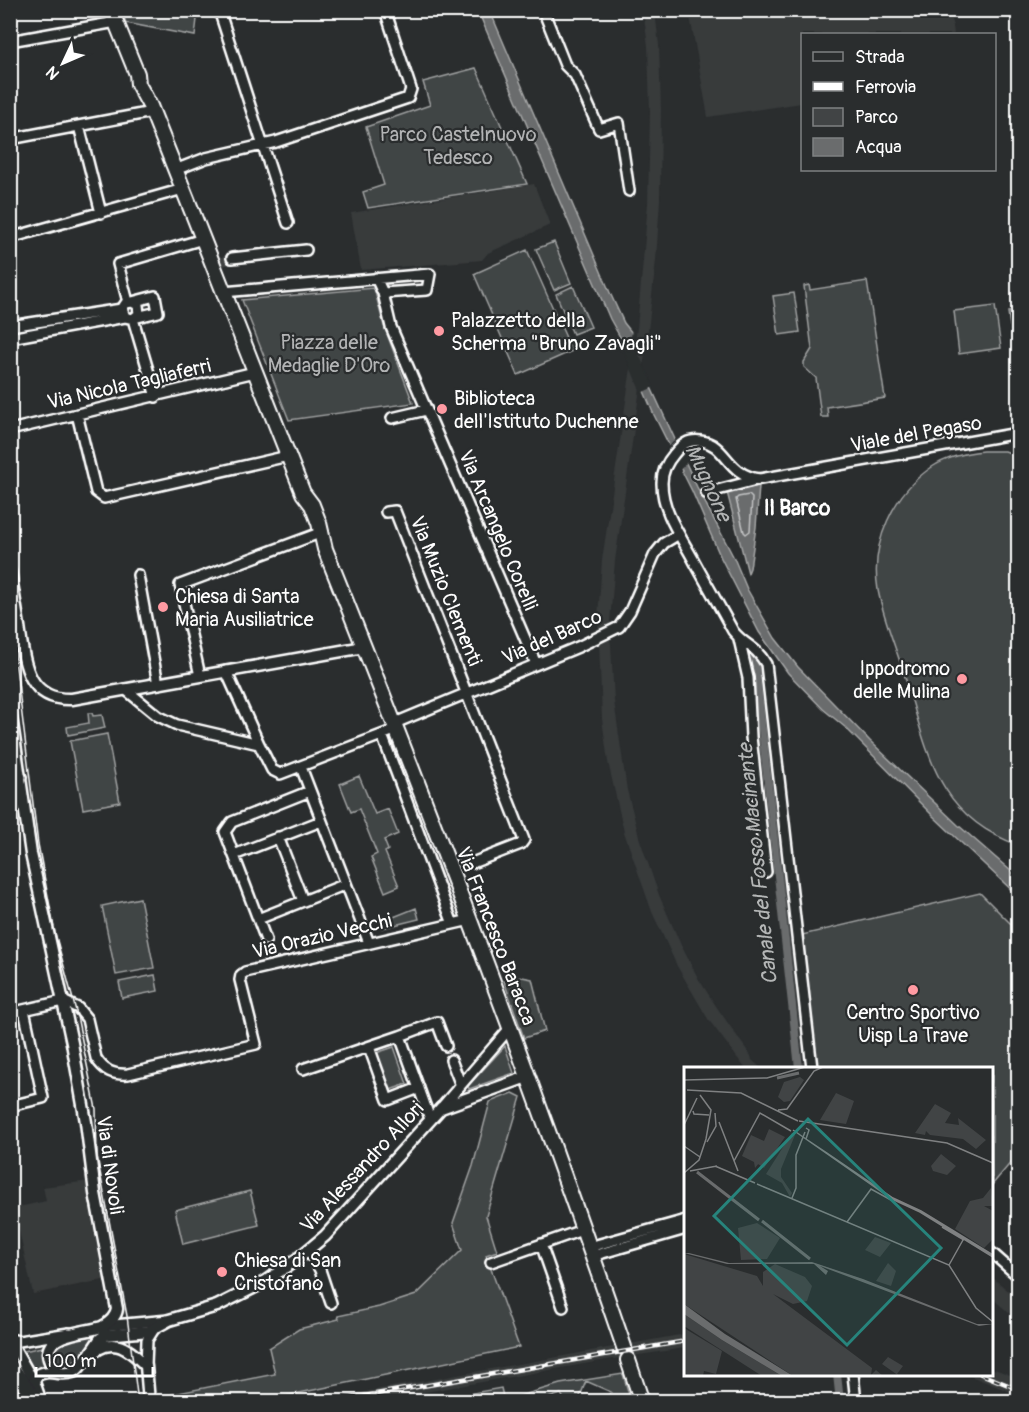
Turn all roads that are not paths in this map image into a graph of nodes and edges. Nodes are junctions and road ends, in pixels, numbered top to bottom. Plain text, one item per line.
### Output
1 (219, 10) edge
2 (385, 10) edge
3 (543, 10) edge
4 (114, 16) edge
5 (10, 41) edge
6 (151, 109) junction
7 (79, 126) junction
8 (10, 139) edge
9 (262, 146) junction
10 (176, 170) junction
11 (183, 189) junction
12 (629, 191) dead end
13 (101, 213) junction
14 (288, 223) dead end
15 (10, 238) edge
16 (203, 239) junction
17 (306, 250) dead end
18 (232, 258) tunnel mouth
19 (376, 278) junction
20 (223, 292) junction
21 (383, 293) junction
22 (130, 311) junction
23 (10, 326) edge
24 (10, 338) edge
25 (255, 372) junction
26 (156, 397) junction
27 (426, 410) junction
28 (77, 414) junction
29 (392, 418) dead end
30 (10, 430) edge
31 (1018, 433) edge
32 (288, 456) junction
33 (759, 480) junction
34 (706, 493) dead end
35 (386, 512) dead end
36 (679, 534) junction
37 (320, 538) junction
38 (10, 571) edge
39 (138, 575) dead end
40 (748, 644) junction
41 (364, 647) junction
42 (536, 664) junction
43 (226, 671) junction
44 (200, 676) junction
45 (158, 684) junction
46 (126, 689) junction
47 (467, 692) junction
48 (10, 709) edge
49 (396, 726) junction
50 (382, 735) junction
51 (259, 744) junction
52 (301, 767) junction
53 (16, 778) edge
54 (310, 791) junction
55 (321, 820) junction
56 (278, 837) junction
57 (234, 855) junction
58 (464, 855) dead end
59 (766, 873) dead end
60 (346, 884) junction
61 (303, 901) junction
62 (258, 919) junction
63 (470, 920) junction
64 (453, 924) junction
65 (266, 940) dead end
66 (369, 944) junction
67 (63, 1001) junction
68 (24, 1010) junction
69 (10, 1013) edge
70 (510, 1028) junction
71 (400, 1036) junction
72 (446, 1046) dead end
73 (369, 1047) junction
74 (451, 1060) dead end
75 (812, 1067) edge
76 (303, 1069) dead end
77 (528, 1077) junction
78 (460, 1083) junction
79 (419, 1088) junction
80 (10, 1107) edge
81 (441, 1108) junction
82 (430, 1119) junction
83 (684, 1225) edge
84 (582, 1230) junction
85 (541, 1244) junction
86 (309, 1250) junction
87 (590, 1252) junction
88 (993, 1254) edge
89 (491, 1262) dead end
90 (1018, 1276) edge
91 (331, 1303) dead end
92 (564, 1307) dead end
93 (169, 1320) junction
94 (102, 1327) junction
95 (154, 1329) junction
96 (75, 1332) junction
97 (10, 1340) edge
98 (88, 1357) junction
99 (10, 1366) edge
100 (146, 1366) junction
101 (60, 1372) junction
102 (853, 1376) edge
103 (10, 1379) edge
104 (35, 1384) junction
105 (27, 1401) edge
106 (39, 1401) edge
107 (149, 1401) edge
108 (642, 1401) edge
109 (856, 1401) edge

1 - 9 street
2 - 9 street
3 - 12 street
4 - 5 street
4 - 6 main road, Via Francesco Baracca
6 - 7 street
6 - 10 main road, Via Francesco Baracca
7 - 8 street
7 - 13 street
9 - 10 street
9 - 14 street
10 - 11 main road, Via Francesco Baracca
11 - 13 street
11 - 16 main road, Via Francesco Baracca
13 - 15 street
16 - 20 main road, Via Francesco Baracca
16 - 22 street
17 - 18 street
19 - 20 street
19 - 21 street, Via Arcangelo Corelli
19 - 21 street
20 - 25 main road, Via Francesco Baracca
21 - 27 street, Via Arcangelo Corelli
22 - 23 street
22 - 24 street
22 - 26 street
25 - 26 street, Via Nicola Tagliaferri
25 - 32 main road, Via Francesco Baracca
26 - 28 street, Via Nicola Tagliaferri
27 - 29 street
27 - 42 street, Via Arcangelo Corelli
28 - 30 street, Via Nicola Tagliaferri
28 - 32 street
31 - 33 street, Viale del Pegaso
32 - 37 main road, Via Francesco Baracca
33 - 34 street
33 - 36 street
35 - 47 street, Via Muzio Clementi
36 - 40 street
36 - 42 street, Via del Barco
37 - 41 main road, Via Francesco Baracca
37 - 44 street
38 - 46 street
39 - 45 street
40 - 59 street
40 - 75 street
41 - 43 street
41 - 49 main road, Via Francesco Baracca
42 - 47 street, Via del Barco
43 - 44 street
43 - 51 street
44 - 45 street
45 - 46 street
46 - 51 street
47 - 49 street, Via del Barco
47 - 58 street
48 - 53 street, Via di Novoli
49 - 50 street, Via del Barco
49 - 63 main road, Via Francesco Baracca
50 - 52 street, Via del Barco
50 - 64 street, Via Francesco Baracca
51 - 52 street, Via del Barco
52 - 54 street
53 - 67 street, Via di Novoli
54 - 55 street
54 - 57 street
55 - 56 street
55 - 60 street
56 - 57 street
56 - 61 street
57 - 62 street
60 - 61 street
60 - 66 street
61 - 62 street
62 - 65 street
63 - 64 street, Via Orazio Vecchi
63 - 70 main road, Via Francesco Baracca
64 - 66 street, Via Orazio Vecchi
66 - 67 street, Via Orazio Vecchi
67 - 68 street
67 - 94 street, Via di Novoli
68 - 69 street
68 - 80 street
70 - 77 main road, Via Francesco Baracca
70 - 78 street, Via Alessandro Allori
71 - 72 street
71 - 73 street
71 - 79 street
73 - 76 street
73 - 79 street
74 - 78 street
77 - 81 street, Via Alessandro Allori
77 - 84 main road, Via Francesco Baracca
78 - 81 street, Via Alessandro Allori
79 - 82 street
81 - 82 street, Via Alessandro Allori
82 - 86 street, Via Alessandro Allori
83 - 87 street
84 - 85 street
84 - 87 main road, Via Francesco Baracca
85 - 89 street
85 - 92 street
86 - 91 street, Via Alessandro Allori
86 - 93 street, Via Alessandro Allori
87 - 108 main road, Via Francesco Baracca
88 - 90 street
93 - 94 street, Via Alessandro Allori
93 - 95 street, Via Alessandro Allori
94 - 96 street, Via Alessandro Allori
95 - 98 street, Via Alessandro Allori
95 - 100 street
96 - 97 street, Via Alessandro Allori
96 - 101 street, Via Alessandro Allori
97 - 104 street
98 - 100 street
98 - 101 street
99 - 106 main road
100 - 107 street
101 - 104 street
102 - 109 street
103 - 105 main road
104 - 106 street

